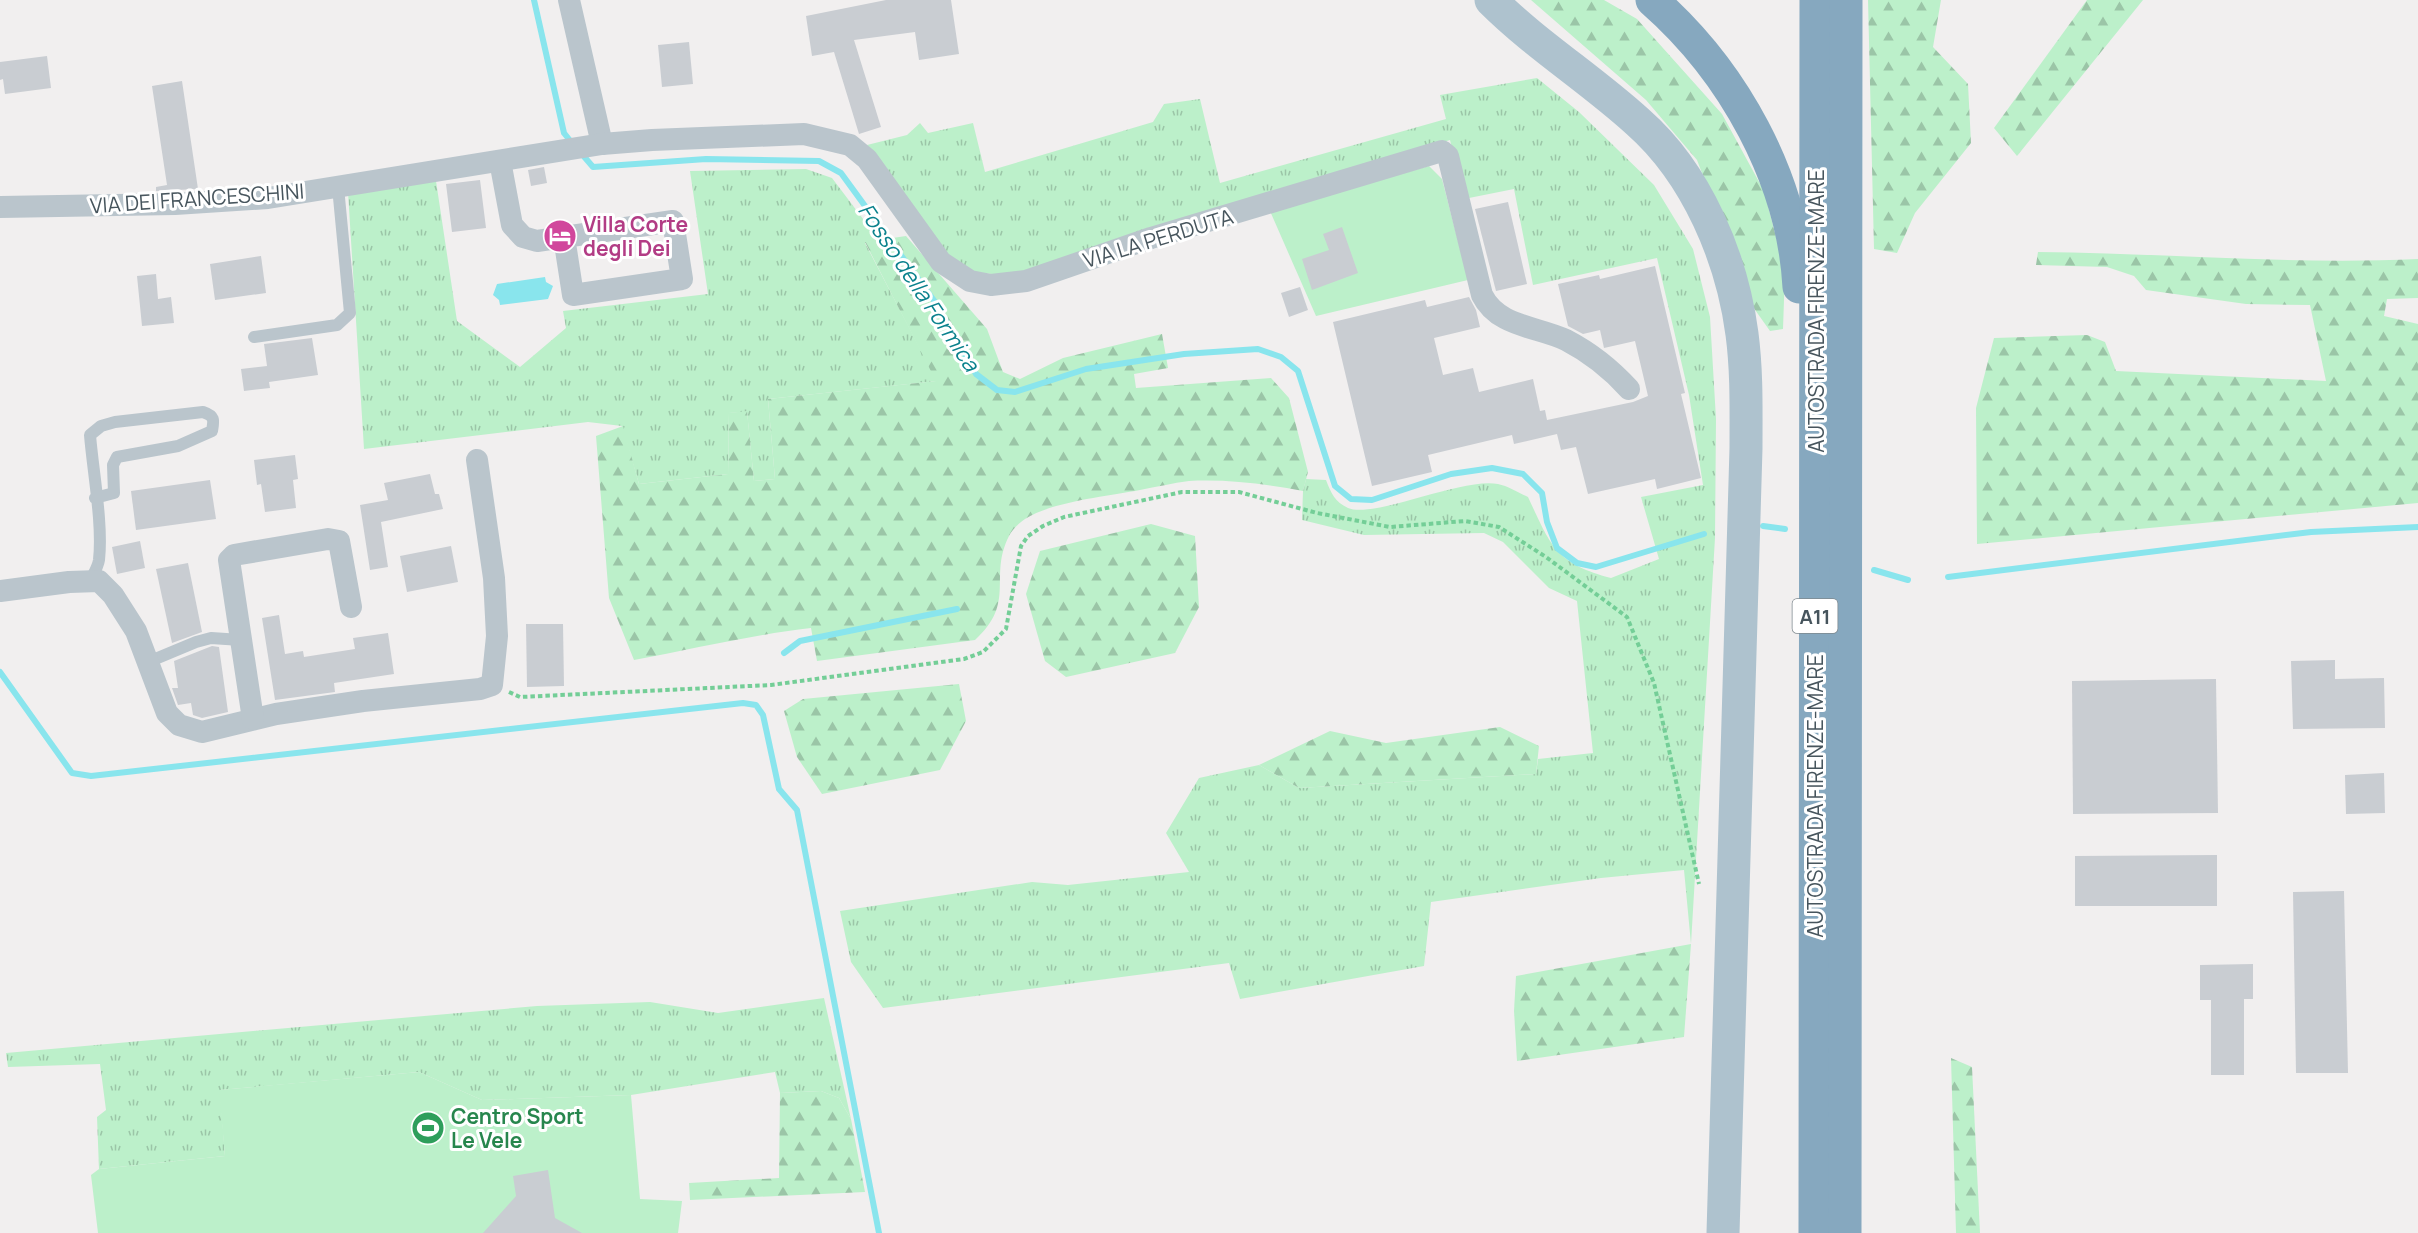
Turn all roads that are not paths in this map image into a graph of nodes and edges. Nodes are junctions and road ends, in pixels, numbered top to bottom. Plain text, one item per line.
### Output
1 (570, 0) edge
2 (1491, 0) edge
3 (1652, 0) edge
4 (1816, 0) edge
5 (1848, 0) edge
6 (602, 144) junction
7 (500, 161) junction
8 (338, 187) junction
9 (0, 207) edge
10 (564, 237) junction
11 (254, 337) dead end
12 (1629, 389) dead end
13 (477, 460) dead end
14 (95, 498) junction
15 (90, 581) junction
16 (1815, 581) junction
17 (0, 591) edge
18 (351, 607) dead end
19 (241, 640) junction
20 (148, 662) junction
21 (253, 719) junction
22 (1723, 1233) edge
23 (1815, 1233) edge
24 (1845, 1233) edge

1 - 6 street
2 - 22 main road
3 - 16 highway
4 - 16 highway, AUTOSTRADA FIRENZE-MARE / A11
5 - 24 highway, AUTOSTRADA FIRENZE-MARE / A11
6 - 7 street, VIA DEI FRANCESCHINI
6 - 12 street, VIA LA PERDUTA
7 - 8 street, VIA DEI FRANCESCHINI
7 - 10 street
8 - 9 street, VIA DEI FRANCESCHINI
8 - 11 lane
10 - 10 street
13 - 21 street
14 - 14 lane
14 - 15 lane
15 - 17 street
15 - 20 street
16 - 23 highway, AUTOSTRADA FIRENZE-MARE / A11
18 - 19 street
19 - 20 lane
19 - 21 street
20 - 21 street

